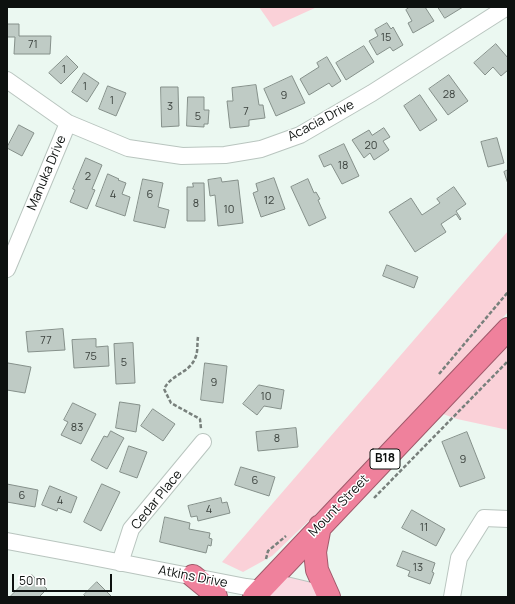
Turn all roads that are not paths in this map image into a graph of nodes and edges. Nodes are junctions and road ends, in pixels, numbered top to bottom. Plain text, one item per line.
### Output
1 (507, 7) edge
2 (7, 80) edge
3 (68, 124) junction
4 (7, 269) edge
5 (508, 329) edge
6 (203, 442) road end
7 (508, 519) edge
8 (320, 526) junction
9 (7, 541) edge
10 (120, 563) junction
11 (193, 576) junction
12 (258, 593) edge
13 (216, 597) edge
14 (323, 597) edge
15 (329, 597) edge
16 (452, 597) edge

1 - 3 street, Acacia Drive
2 - 3 street, Manuka Drive
3 - 4 street, Manuka Drive
5 - 8 highway, Mount Street / B18
6 - 10 street, Cedar Place
7 - 16 street
8 - 12 highway, Mount Street / B18
8 - 15 highway
9 - 10 street, Atkins Drive
10 - 11 street, Atkins Drive
11 - 12 street, Atkins Drive
11 - 13 highway
12 - 14 street

